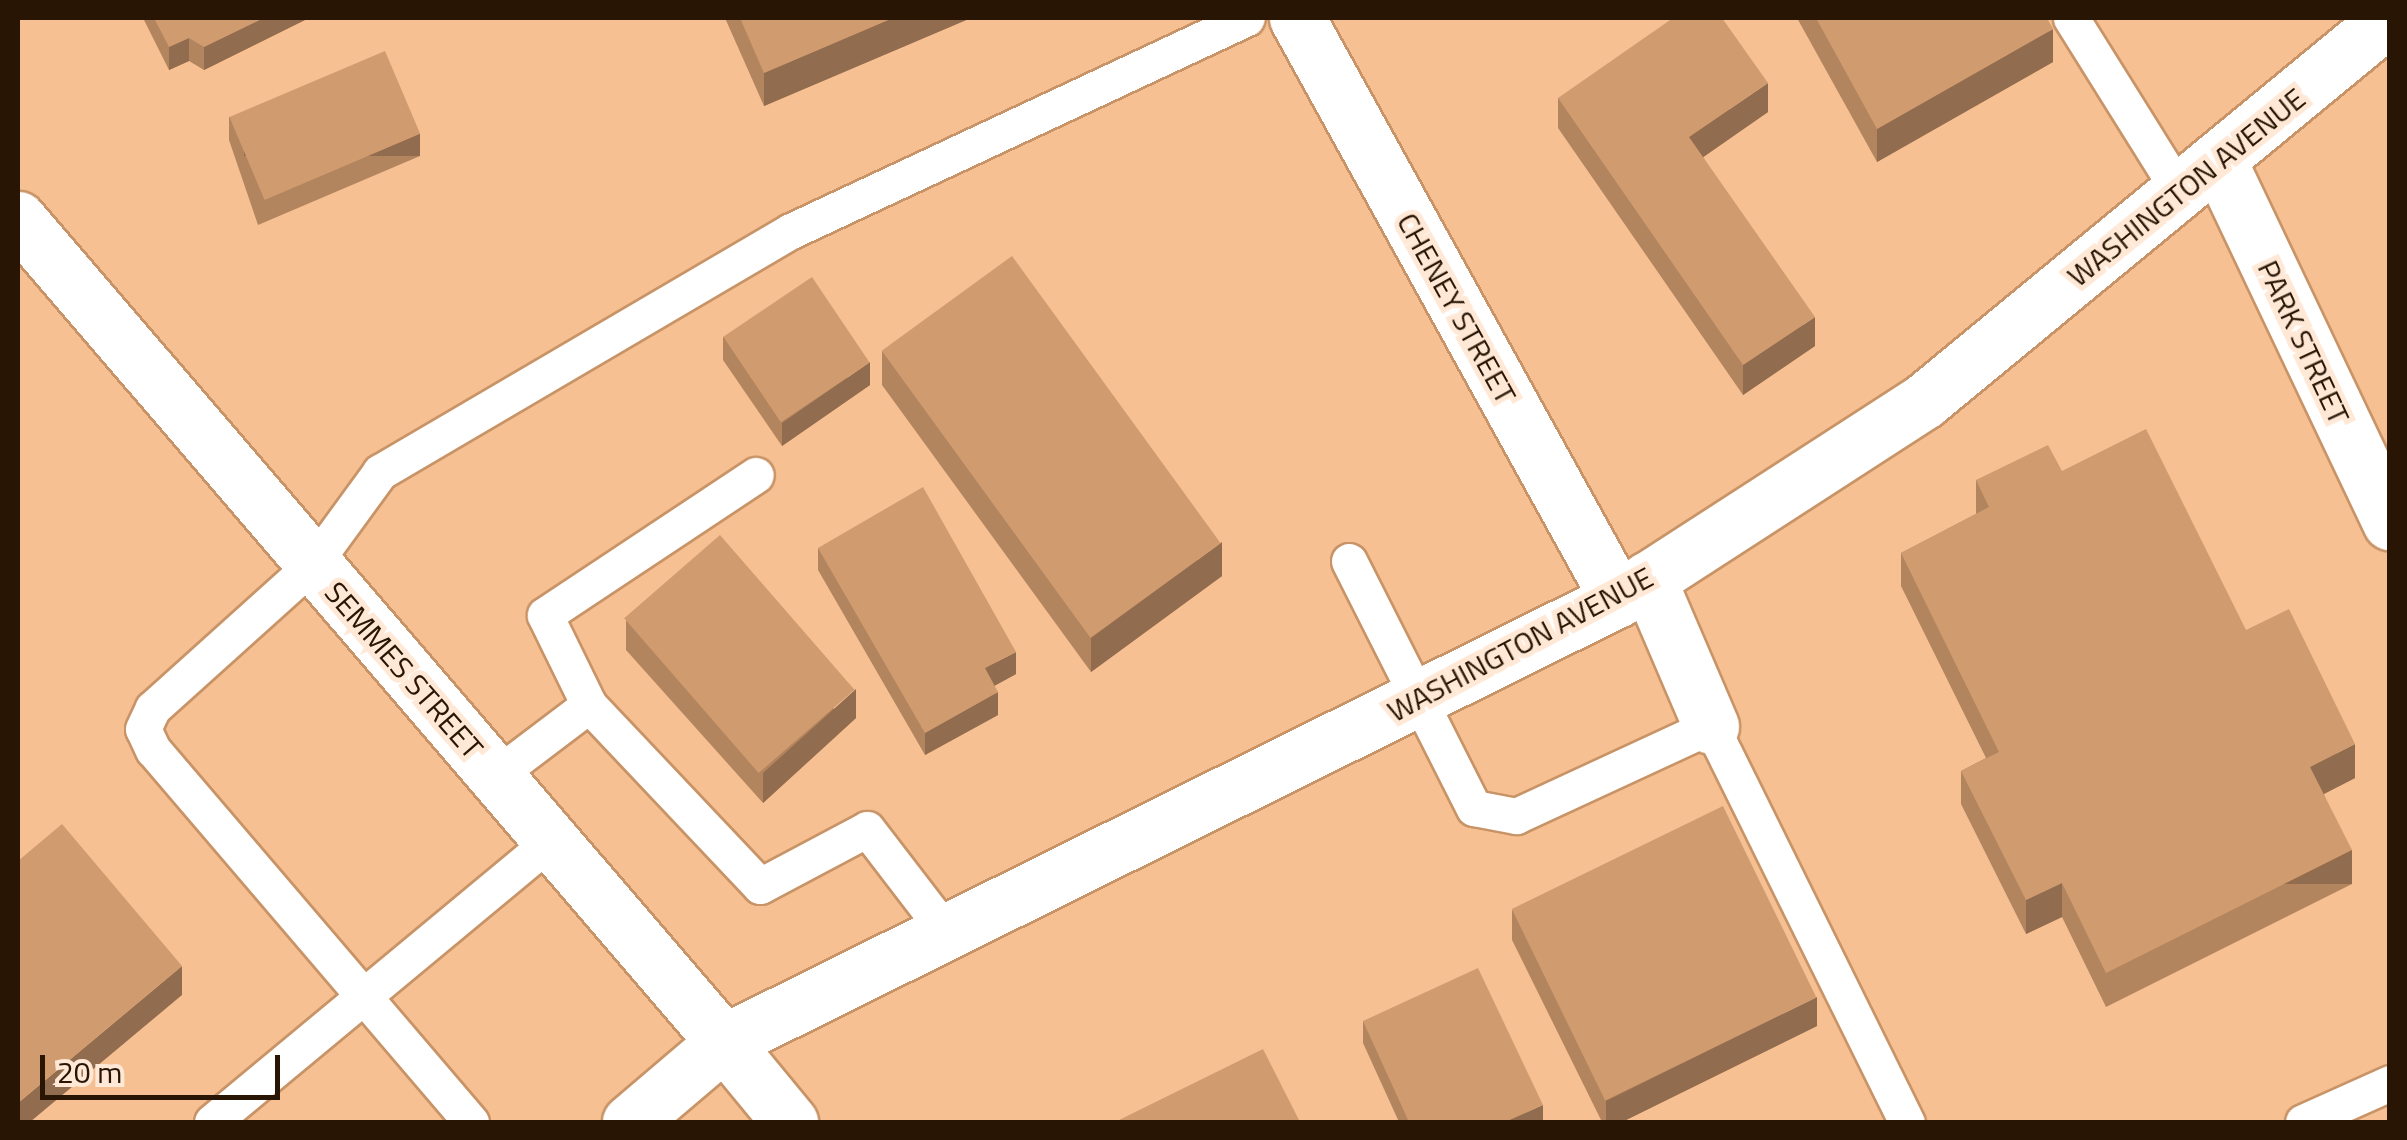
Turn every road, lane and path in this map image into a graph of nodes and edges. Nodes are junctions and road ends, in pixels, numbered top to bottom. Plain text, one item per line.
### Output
1 (1247, 18) edge
2 (1296, 18) edge
3 (2072, 18) edge
4 (2389, 18) edge
5 (2200, 178) junction
6 (18, 219) edge
7 (756, 475) dead end
8 (2390, 522) edge
9 (1348, 561) dead end
10 (313, 564) junction
11 (1633, 589) junction
12 (1414, 700) junction
13 (589, 705) junction
14 (1712, 726) junction
15 (495, 776) junction
16 (552, 841) junction
17 (946, 932) junction
18 (364, 997) junction
19 (724, 1042) junction
20 (2390, 1084) edge
21 (212, 1122) edge
22 (472, 1122) edge
23 (630, 1122) edge
24 (790, 1122) edge
25 (1907, 1122) edge
26 (2303, 1122) edge

1 - 10 lane
2 - 11 street, CHENEY STREET
3 - 5 lane
4 - 5 street, WASHINGTON AVENUE
5 - 8 street, PARK STREET
5 - 11 street, WASHINGTON AVENUE
6 - 10 street, SEMMES STREET
7 - 13 lane
9 - 12 lane
10 - 15 street, SEMMES STREET
10 - 18 lane
11 - 12 street, WASHINGTON AVENUE
11 - 14 street, CHENEY STREET
12 - 14 lane
12 - 17 street, WASHINGTON AVENUE
13 - 15 lane
13 - 17 lane
14 - 25 lane
15 - 16 street, SEMMES STREET
16 - 18 lane
16 - 19 street, SEMMES STREET
17 - 19 street, WASHINGTON AVENUE
18 - 21 lane
18 - 22 lane
19 - 23 street, WASHINGTON AVENUE
19 - 24 street, SEMMES STREET
20 - 26 lane

